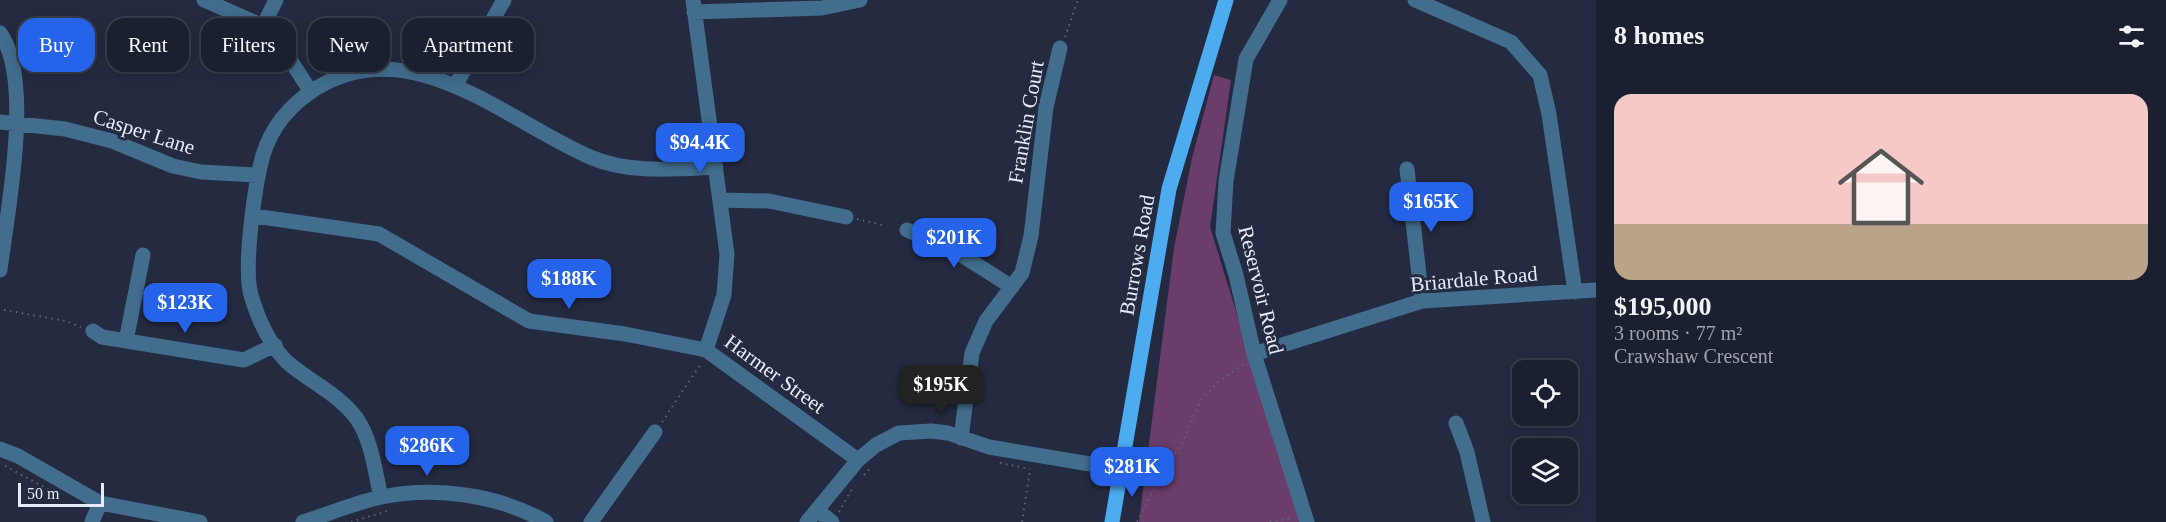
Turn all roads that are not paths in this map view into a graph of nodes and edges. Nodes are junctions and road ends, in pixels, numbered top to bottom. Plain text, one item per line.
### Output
1 (204, 0) edge
2 (276, 0) edge
3 (504, 0) edge
4 (860, 0) edge
5 (1226, 0) edge
6 (1280, 0) edge
7 (1415, 0) edge
8 (694, 6) edge
9 (245, 18) edge
10 (267, 18) edge
11 (0, 33) edge
12 (1060, 48) road end
13 (296, 69) edge
14 (455, 86) junction
15 (311, 92) junction
16 (0, 122) edge
17 (17, 122) junction
18 (716, 167) junction
19 (1407, 169) dead end
20 (258, 174) junction
21 (720, 200) junction
22 (254, 216) junction
23 (848, 218) road end
24 (907, 230) dead end
25 (143, 255) dead end
26 (0, 270) edge
27 (1012, 287) junction
28 (1596, 290) edge
29 (1575, 292) junction
30 (1422, 301) junction
31 (93, 331) road end
32 (126, 341) junction
33 (275, 345) junction
34 (705, 354) junction
35 (1254, 354) junction
36 (1456, 423) dead end
37 (658, 428) road end
38 (961, 438) junction
39 (0, 449) edge
40 (858, 460) junction
41 (1120, 469) junction
42 (381, 497) junction
43 (99, 503) junction
44 (812, 516) edge
45 (333, 518) edge
46 (1306, 519) edge
47 (92, 522) edge
48 (200, 522) edge
49 (303, 522) edge
50 (546, 522) edge
51 (591, 522) edge
52 (832, 522) edge
53 (1112, 522) edge
54 (1484, 522) edge

1 - 9 street
2 - 10 street
3 - 14 street
4 - 8 street
5 - 41 main road, Burrows Road
6 - 35 street, Reservoir Road
7 - 29 street
8 - 18 street
11 - 17 street
12 - 27 street, Franklin Court
13 - 15 street
14 - 15 street
14 - 18 street
15 - 20 street
16 - 17 street, Casper Lane
17 - 20 street, Casper Lane
17 - 26 street
18 - 21 street
19 - 30 street
20 - 22 street
21 - 23 street
21 - 34 street
22 - 33 street
22 - 34 street, Harmer Street
24 - 27 street
25 - 32 street
27 - 38 street, Franklin Court
28 - 29 street, Briardale Road
29 - 30 street, Briardale Road
30 - 35 street, Briardale Road
31 - 32 street
32 - 33 street
33 - 42 street
34 - 40 street, Harmer Street
35 - 46 street, Reservoir Road
36 - 54 street
37 - 51 street
38 - 40 street
38 - 41 street
39 - 43 street
40 - 44 street
41 - 53 main road, Burrows Road
42 - 45 street
42 - 50 street
43 - 47 street
43 - 48 street
44 - 52 street
45 - 49 street

